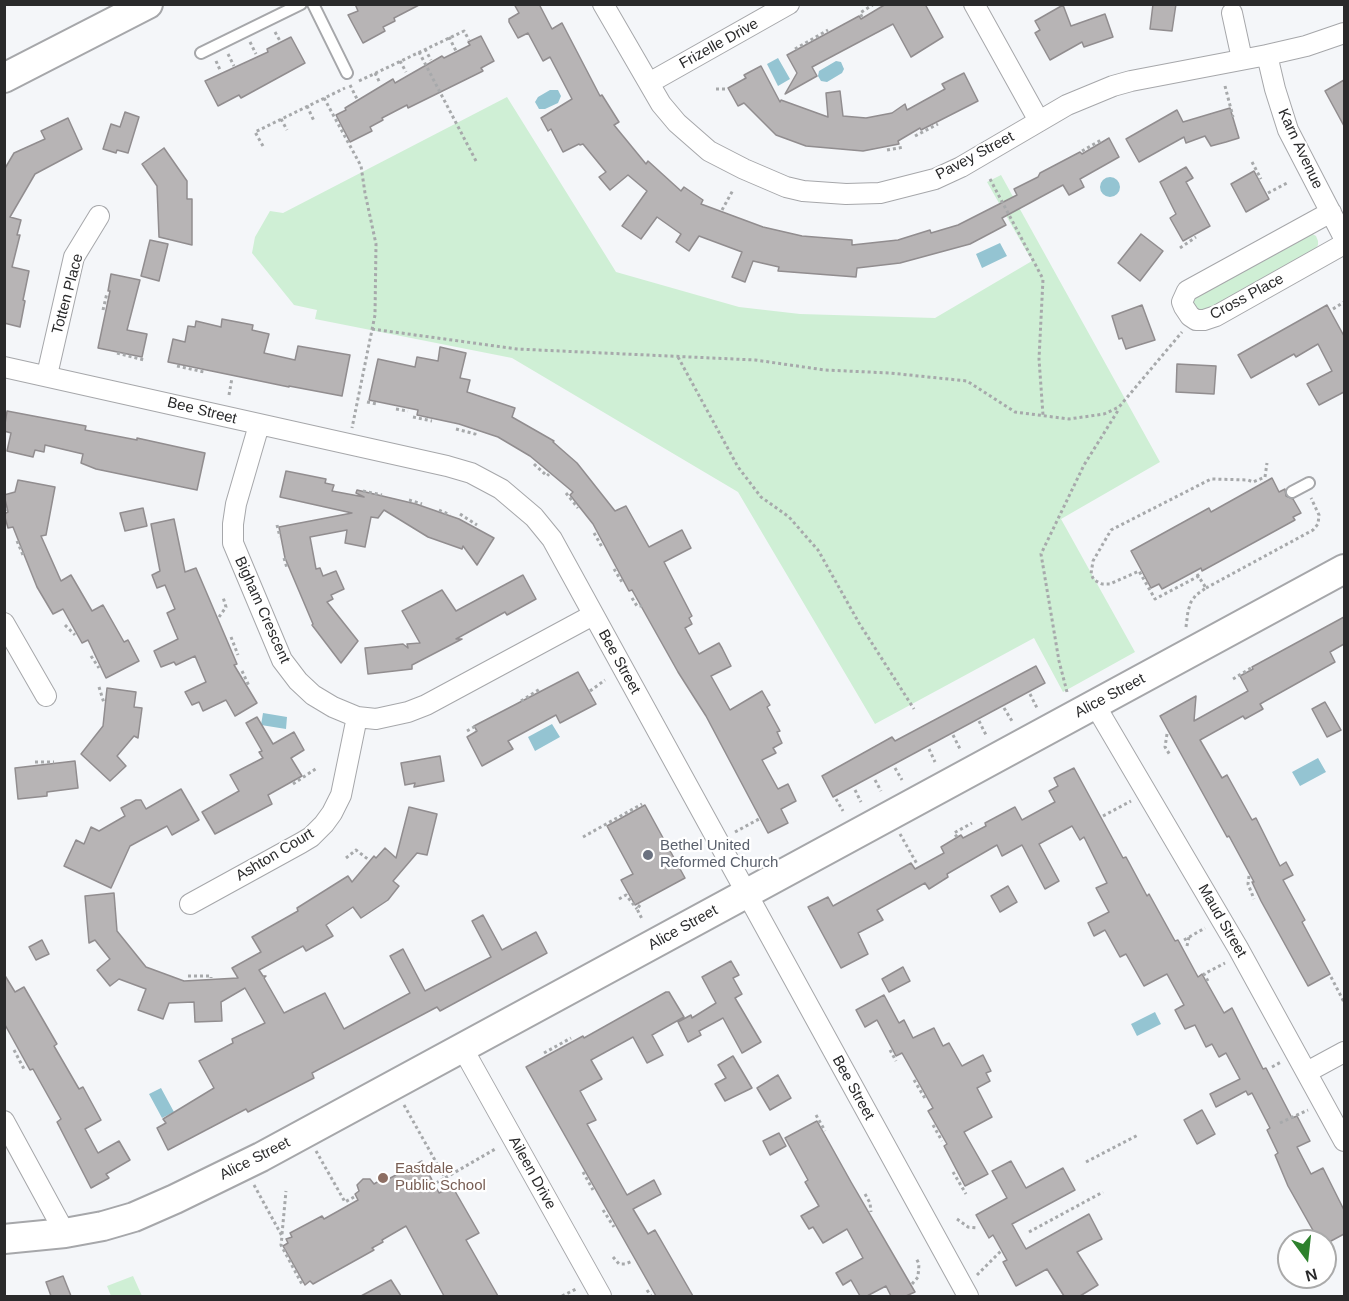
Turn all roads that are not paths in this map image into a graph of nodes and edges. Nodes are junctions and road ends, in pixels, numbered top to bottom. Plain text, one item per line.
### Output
1 (148, 4) edge
2 (301, 4) edge
3 (313, 4) edge
4 (603, 4) edge
5 (789, 4) edge
6 (974, 4) edge
7 (1232, 12) dead end
8 (1344, 33) edge
9 (201, 53) dead end
10 (1267, 55) junction
11 (1242, 59) junction
12 (7, 72) edge
13 (347, 73) dead end
14 (648, 83) junction
15 (1039, 121) junction
16 (1331, 213) junction
17 (99, 216) dead end
18 (1344, 238) edge
19 (1344, 244) edge
20 (4, 367) edge
21 (47, 375) junction
22 (259, 425) junction
23 (1307, 485) road end
24 (1292, 492) dead end
25 (1344, 569) edge
26 (593, 615) junction
27 (4, 623) edge
28 (46, 696) dead end
29 (1095, 705) junction
30 (357, 717) junction
31 (746, 894) junction
32 (190, 904) dead end
33 (463, 1049) junction
34 (1344, 1052) edge
35 (1307, 1072) junction
36 (4, 1121) edge
37 (1344, 1141) edge
38 (65, 1233) junction
39 (4, 1239) edge
40 (965, 1291) edge
41 (601, 1296) edge

1 - 12 street
2 - 9 lane
3 - 13 lane
4 - 14 street, Pavey Street
5 - 14 street, Frizelle Drive
6 - 15 street
7 - 11 street
8 - 10 street, Pavey Street
10 - 11 street, Pavey Street
10 - 16 street, Karn Avenue
11 - 15 street, Pavey Street
14 - 15 street, Pavey Street
16 - 18 street, Karn Avenue
16 - 19 street, Cross Place
17 - 21 street, Totten Place
20 - 21 street, Bee Street
21 - 22 street, Bee Street
22 - 26 street, Bee Street
22 - 30 street, Bigham Crescent
23 - 24 lane
25 - 29 street, Alice Street
26 - 30 street, Bigham Crescent
26 - 31 street, Bee Street
27 - 28 street
29 - 31 street, Alice Street
29 - 35 street, Maud Street
30 - 32 street, Ashton Court
31 - 33 street, Alice Street
31 - 40 street, Bee Street
33 - 38 street, Alice Street
33 - 41 street, Aileen Drive
34 - 35 street
35 - 37 street, Maud Street
36 - 38 street
38 - 39 street, Alice Street

